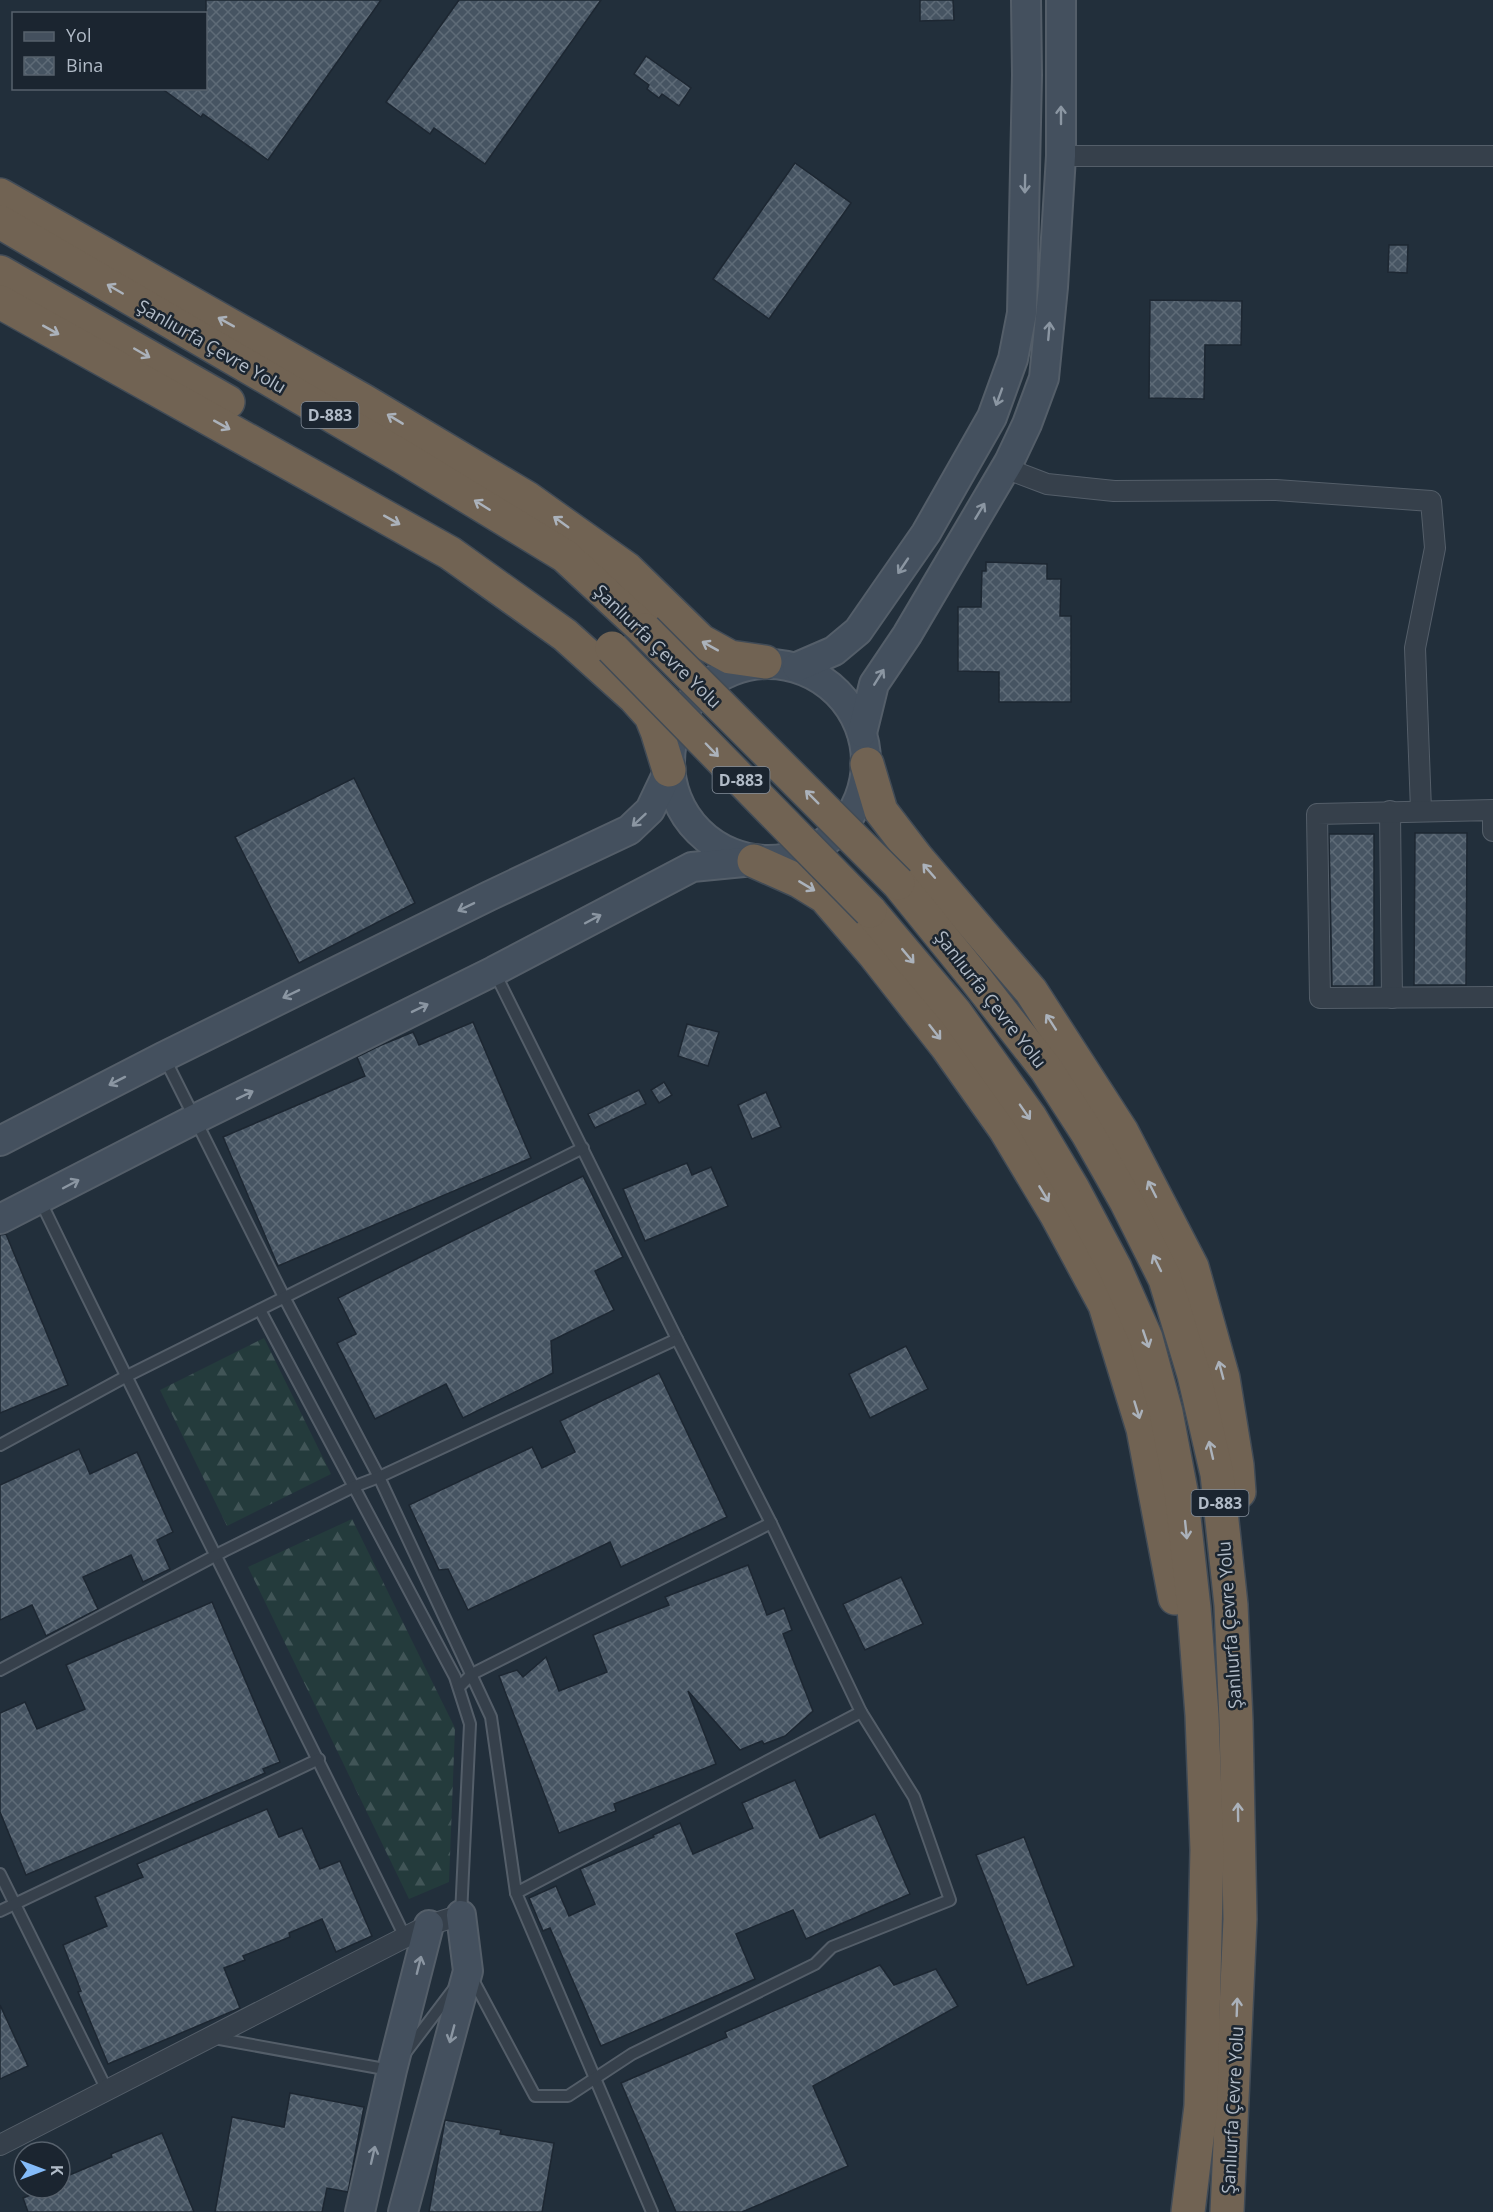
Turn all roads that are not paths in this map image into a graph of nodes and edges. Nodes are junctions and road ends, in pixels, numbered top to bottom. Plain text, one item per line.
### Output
1 (1026, 0) edge
2 (1061, 0) edge
3 (1061, 156) junction
4 (1493, 156) edge
5 (0, 195) edge
6 (0, 222) edge
7 (0, 272) edge
8 (0, 302) edge
9 (1005, 468) junction
10 (781, 665) junction
11 (865, 749) junction
12 (669, 770) junction
13 (1421, 810) junction
14 (1390, 811) junction
15 (1493, 831) edge
16 (754, 861) junction
17 (494, 972) junction
18 (1392, 998) junction
19 (1493, 998) edge
20 (163, 1057) junction
21 (195, 1119) junction
22 (0, 1141) edge
23 (584, 1148) junction
24 (40, 1200) junction
25 (0, 1219) edge
26 (284, 1297) junction
27 (260, 1310) junction
28 (677, 1339) junction
29 (125, 1377) junction
30 (0, 1445) edge
31 (380, 1477) junction
32 (353, 1487) junction
33 (771, 1523) junction
34 (215, 1556) junction
35 (0, 1670) edge
36 (472, 1674) junction
37 (459, 1687) junction
38 (861, 1712) junction
39 (1202, 1715) junction
40 (1236, 1721) junction
41 (319, 1759) junction
42 (0, 1874) edge
43 (516, 1893) junction
44 (15, 1904) junction
45 (0, 1911) edge
46 (461, 1915) junction
47 (417, 1931) junction
48 (468, 1971) junction
49 (211, 2037) junction
50 (392, 2070) junction
51 (596, 2077) junction
52 (107, 2090) junction
53 (0, 2145) edge
54 (360, 2212) edge
55 (403, 2212) edge
56 (652, 2212) edge
57 (1188, 2212) edge
58 (1227, 2212) edge

1 -> 10 street
3 -> 2 street
3 - 4 street
9 -> 3 street
10 -> 5 highway
40 -> 6 highway, Şanlıurfa Çevre Yolu / D-883, bridge
7 -> 39 highway, Şanlıurfa Çevre Yolu / D-883, bridge
8 -> 12 highway
11 -> 9 street
9 - 13 street
10 - 11 street
10 - 12 street
11 - 16 street
40 -> 11 highway
12 - 16 street
12 -> 20 street
13 - 14 street
13 - 15 street
14 - 18 street
14 - 18 street
17 -> 16 street
16 -> 39 highway
21 -> 17 street
17 - 23 lane
18 - 19 street
20 - 21 lane
20 -> 22 street
24 -> 21 street
21 - 26 lane
23 - 26 lane
23 - 28 lane
24 - 25 street
24 - 29 lane
26 - 27 lane
26 - 31 lane
27 - 29 lane
27 - 32 lane
28 - 31 lane
28 - 33 lane
29 - 30 lane
29 - 34 lane
31 - 32 lane
31 - 36 lane
32 - 34 lane
32 - 37 lane
33 - 36 lane
33 - 38 lane
34 - 35 lane
34 - 41 lane
36 - 37 lane
36 - 43 lane
37 - 46 lane
38 - 43 lane
38 - 51 lane
39 - 57 highway, Şanlıurfa Çevre Yolu / D-883
58 -> 40 highway, Şanlıurfa Çevre Yolu / D-883
41 - 44 lane
41 - 47 lane
42 - 44 lane
43 - 51 lane
44 - 45 lane
44 - 52 lane
46 - 47 street
46 - 48 street
47 - 49 street
50 -> 47 street
48 - 50 lane
48 - 51 lane
48 -> 55 street
49 - 50 lane
49 - 52 street
54 -> 50 street
51 - 56 lane
52 - 53 street

